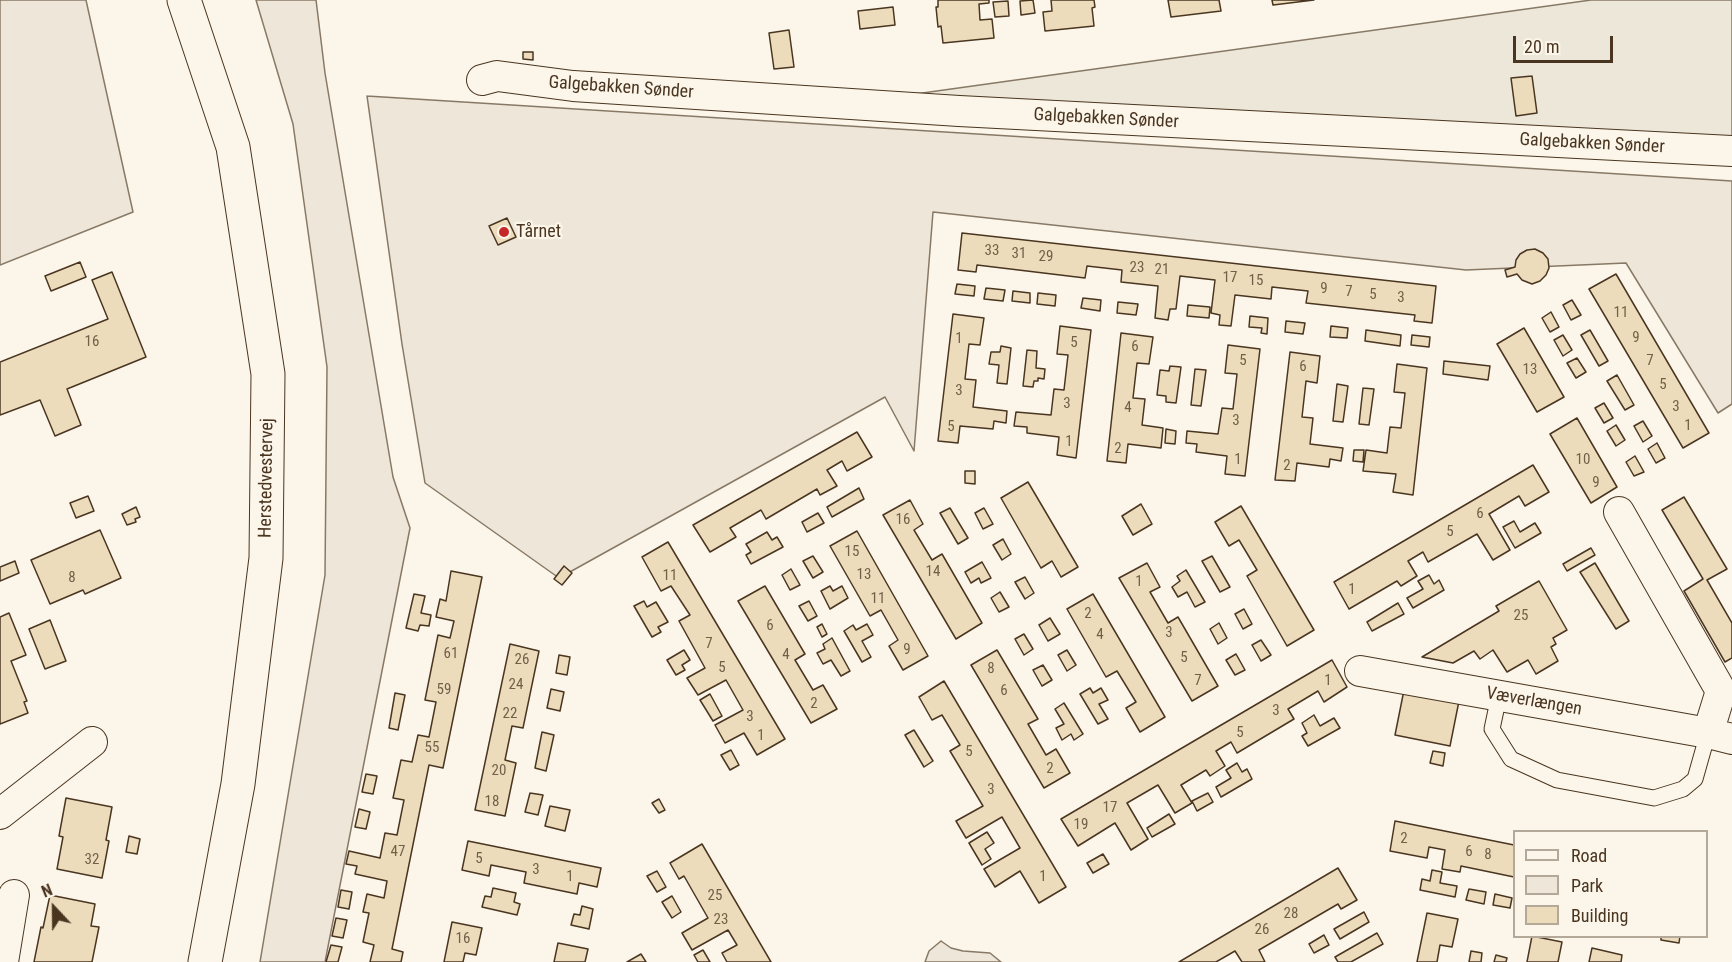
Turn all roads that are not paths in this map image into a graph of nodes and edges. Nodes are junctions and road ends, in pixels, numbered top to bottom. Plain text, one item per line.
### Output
1 (184, 0) edge
2 (482, 80) dead end
3 (1732, 151) edge
4 (1619, 512) dead end
5 (1360, 671) dead end
6 (1499, 696) junction
7 (1720, 736) edge
8 (92, 742) dead end
9 (0, 814) edge
10 (14, 895) dead end
11 (3, 962) edge
12 (205, 962) edge

1 - 12 street, Herstedvestervej
2 - 3 street, Galgebakken Sønder
4 - 7 street
5 - 6 street, Væverlængen
6 - 7 street, Væverlængen
6 - 7 lane
8 - 9 street
10 - 11 street

